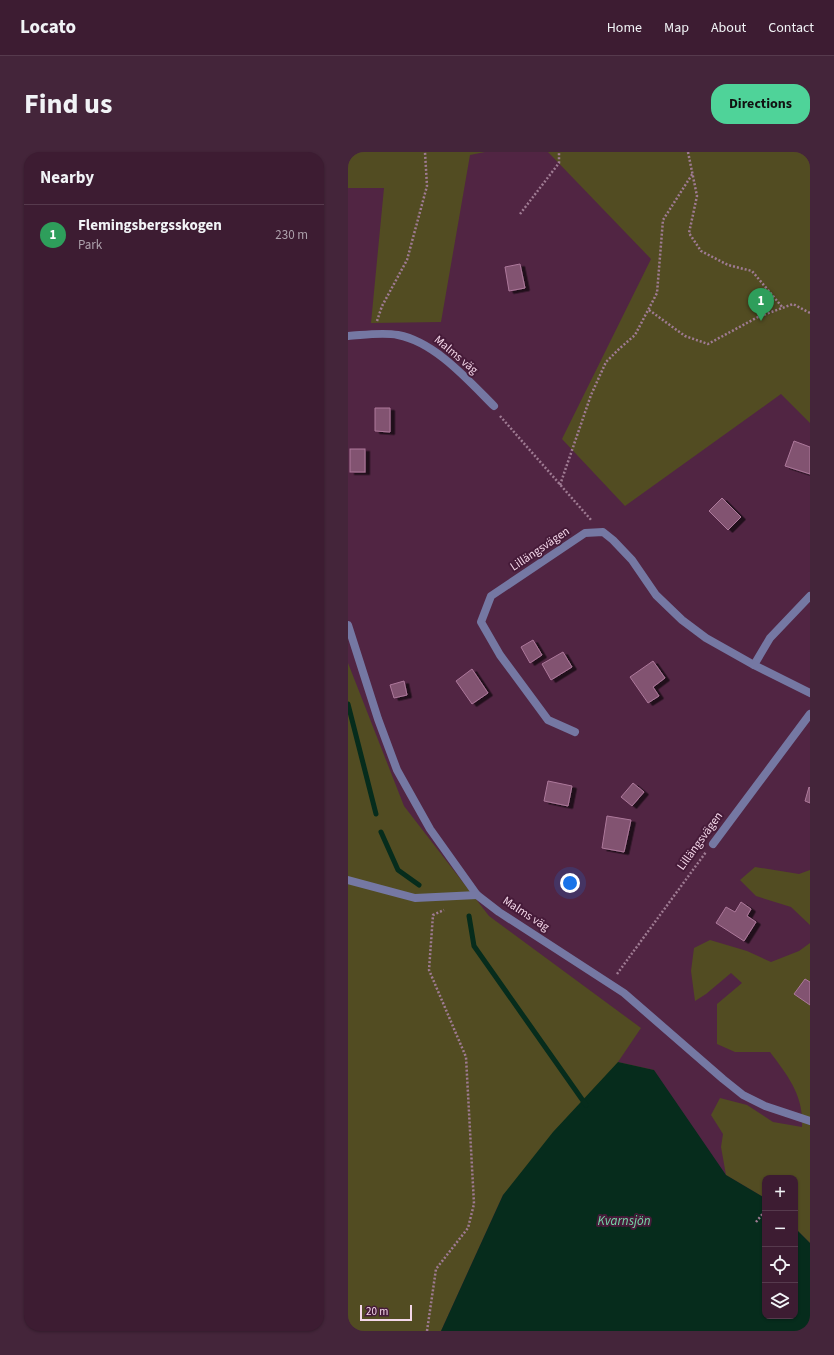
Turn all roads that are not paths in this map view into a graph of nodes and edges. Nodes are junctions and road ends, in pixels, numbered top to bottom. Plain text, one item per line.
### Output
1 (348, 336) edge
2 (494, 406) road end
3 (810, 596) edge
4 (348, 625) edge
5 (754, 665) junction
6 (810, 693) edge
7 (810, 714) edge
8 (575, 732) dead end
9 (712, 844) road end
10 (348, 880) edge
11 (477, 896) junction
12 (810, 1121) edge

1 - 2 street, Malms väg
3 - 5 street
4 - 11 street, Malms väg
5 - 6 street
5 - 8 street, Lillängsvägen
7 - 9 street, Lillängsvägen
10 - 11 street
11 - 12 street, Malms väg

